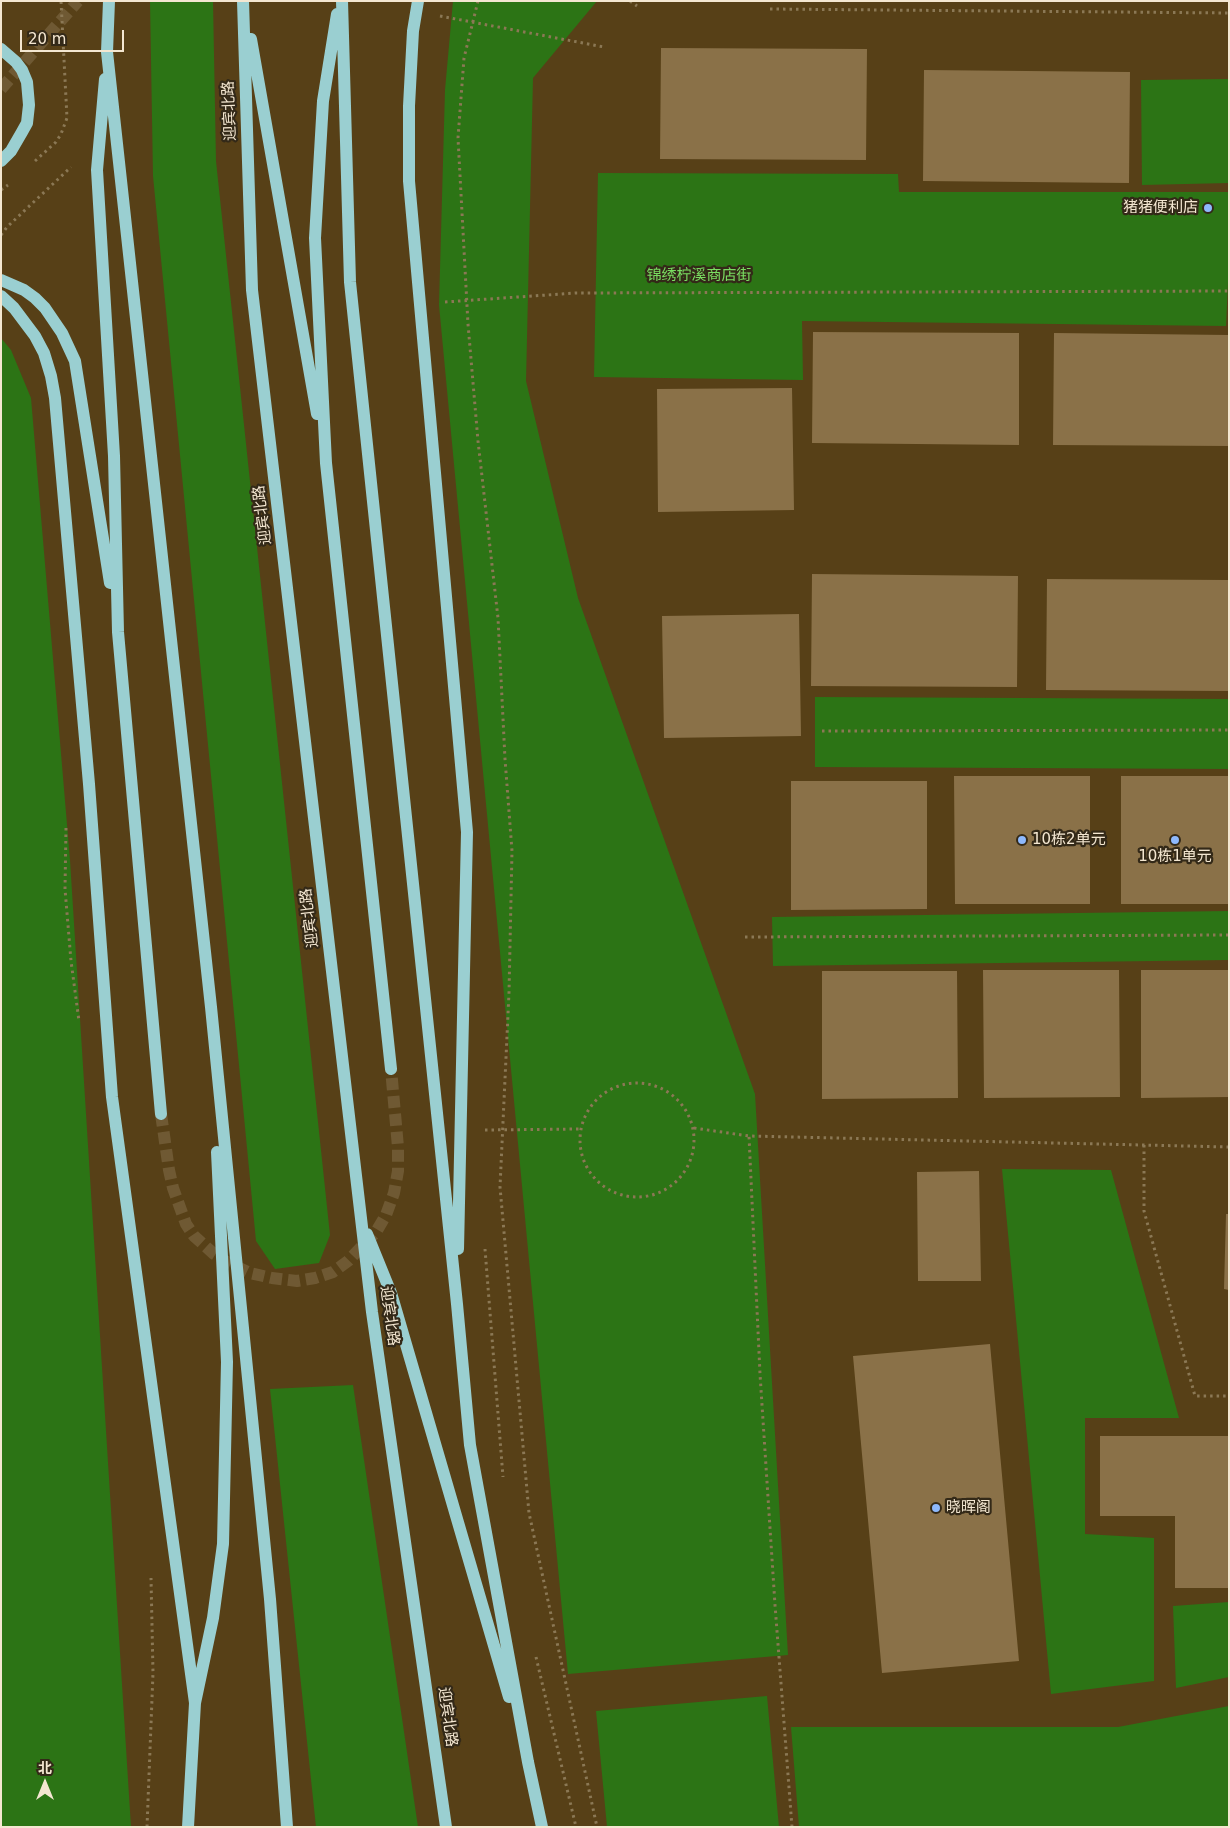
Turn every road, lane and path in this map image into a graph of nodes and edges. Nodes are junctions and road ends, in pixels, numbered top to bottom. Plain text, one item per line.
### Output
1 (105, 1) edge
2 (109, 1) edge
3 (243, 1) edge
4 (340, 1) edge
5 (418, 1) edge
6 (478, 1) edge
7 (630, 1) edge
8 (637, 6) dead end
9 (770, 9) dead end
10 (1229, 12) edge
11 (437, 15) dead end
12 (472, 22) junction
13 (604, 47) dead end
14 (1, 49) edge
15 (107, 52) junction
16 (1, 161) edge
17 (71, 167) dead end
18 (2, 226) edge
19 (7, 227) junction
20 (1, 235) edge
21 (1, 280) edge
22 (1229, 291) edge
23 (1, 296) edge
24 (466, 300) junction
25 (437, 302) dead end
26 (326, 463) junction
27 (118, 632) junction
28 (1229, 730) edge
29 (822, 731) dead end
30 (1229, 935) edge
31 (745, 937) dead end
32 (210, 1007) junction
33 (390, 1070) tunnel mouth
34 (161, 1114) tunnel mouth
35 (694, 1128) junction
36 (581, 1129) junction
37 (485, 1130) dead end
38 (503, 1130) junction
39 (750, 1136) junction
40 (1144, 1145) junction
41 (1229, 1147) edge
42 (360, 1217) junction
43 (457, 1304) junction
44 (1229, 1396) edge
45 (195, 1703) junction
46 (528, 1762) junction
47 (188, 1827) edge
48 (287, 1827) edge
49 (446, 1827) edge
50 (542, 1827) edge
51 (597, 1827) edge
52 (792, 1827) edge

1 - 15 main road
2 - 15 main road
3 - 26 main road
3 - 42 main road, 迎宾北路
4 - 26 main road
4 - 43 main road
5 - 43 main road
6 - 12 path
7 - 8 path
9 - 10 path
11 - 12 path
12 - 13 path
12 - 24 path
14 - 16 main road
15 - 27 main road
15 - 32 main road
17 - 19 path
18 - 19 path
19 - 20 path
21 - 27 main road
22 - 24 path
23 - 45 main road
24 - 25 path
24 - 38 path
26 - 33 main road
27 - 34 main road
28 - 29 path
30 - 31 path
32 - 45 main road
32 - 48 main road
35 - 36 path
35 - 36 path
35 - 39 path
36 - 38 path
37 - 38 path
38 - 51 path
39 - 40 path
39 - 52 path
40 - 41 path
40 - 44 path
42 - 46 main road
42 - 49 main road, 迎宾北路
43 - 46 main road
45 - 47 main road
46 - 50 main road

